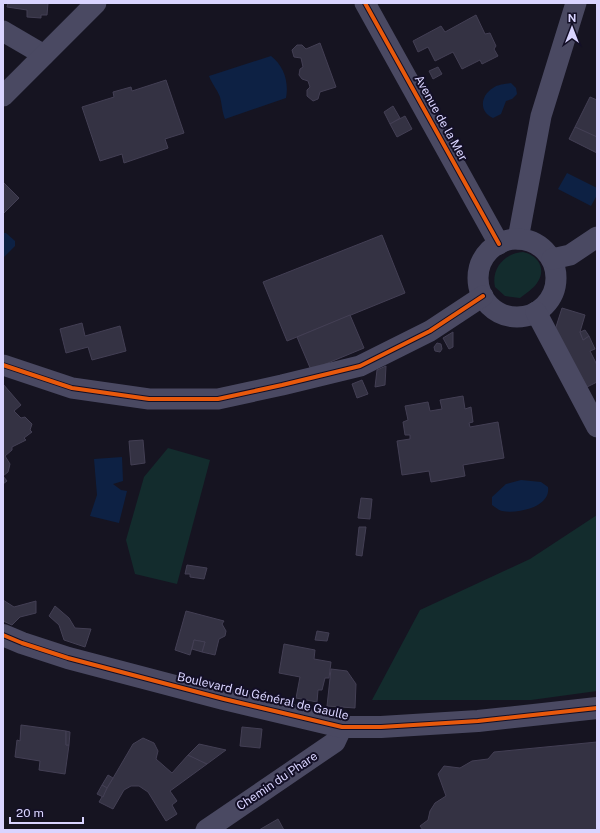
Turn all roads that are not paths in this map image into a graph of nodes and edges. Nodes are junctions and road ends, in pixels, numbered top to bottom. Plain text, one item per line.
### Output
1 (96, 3) edge
2 (365, 3) edge
3 (576, 3) edge
4 (3, 31) edge
5 (44, 55) junction
6 (3, 96) edge
7 (597, 237) edge
8 (509, 241) junction
9 (552, 259) junction
10 (483, 296) junction
11 (536, 312) junction
12 (3, 365) edge
13 (597, 427) edge
14 (3, 635) edge
15 (597, 708) edge
16 (342, 727) junction
17 (206, 830) edge

1 - 5 street
2 - 8 street, Avenue de la Mer
3 - 8 street
4 - 5 street
5 - 6 street
7 - 9 street
8 - 9 street
8 - 10 street
9 - 11 street
10 - 11 street
10 - 12 street
11 - 13 street
14 - 16 street, Boulevard du Général de Gaulle
15 - 16 street, Boulevard du Général de Gaulle
16 - 17 street, Chemin du Phare

